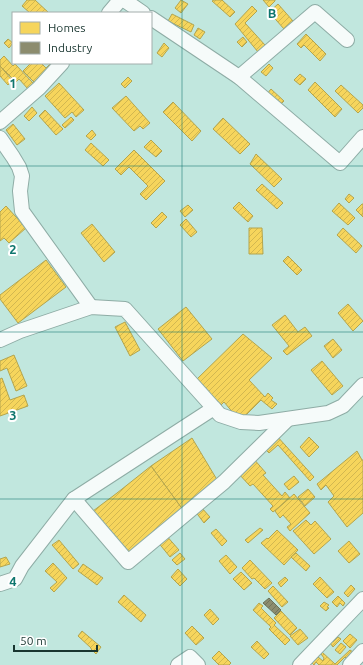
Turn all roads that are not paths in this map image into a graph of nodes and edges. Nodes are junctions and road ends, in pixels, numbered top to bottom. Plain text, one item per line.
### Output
1 (120, 0) edge
2 (124, 0) edge
3 (110, 12) edge
4 (142, 12) edge
5 (152, 19) edge
6 (347, 40) dead end
7 (61, 64) edge
8 (239, 77) junction
9 (0, 122) edge
10 (363, 137) edge
11 (0, 138) edge
12 (91, 307) junction
13 (0, 340) edge
14 (363, 385) edge
15 (214, 408) junction
16 (287, 420) junction
17 (74, 499) junction
18 (0, 584) edge
19 (361, 605) edge
20 (363, 651) edge
21 (178, 665) edge
22 (198, 665) edge
23 (300, 665) edge
24 (350, 665) edge

1 - 3 street
2 - 4 street
5 - 8 street
6 - 8 street
7 - 9 street
8 - 10 street
11 - 12 street
12 - 13 street
12 - 15 street
14 - 16 street
15 - 16 street
15 - 17 street
16 - 17 street
17 - 18 street
19 - 23 street
20 - 24 street
21 - 22 street

